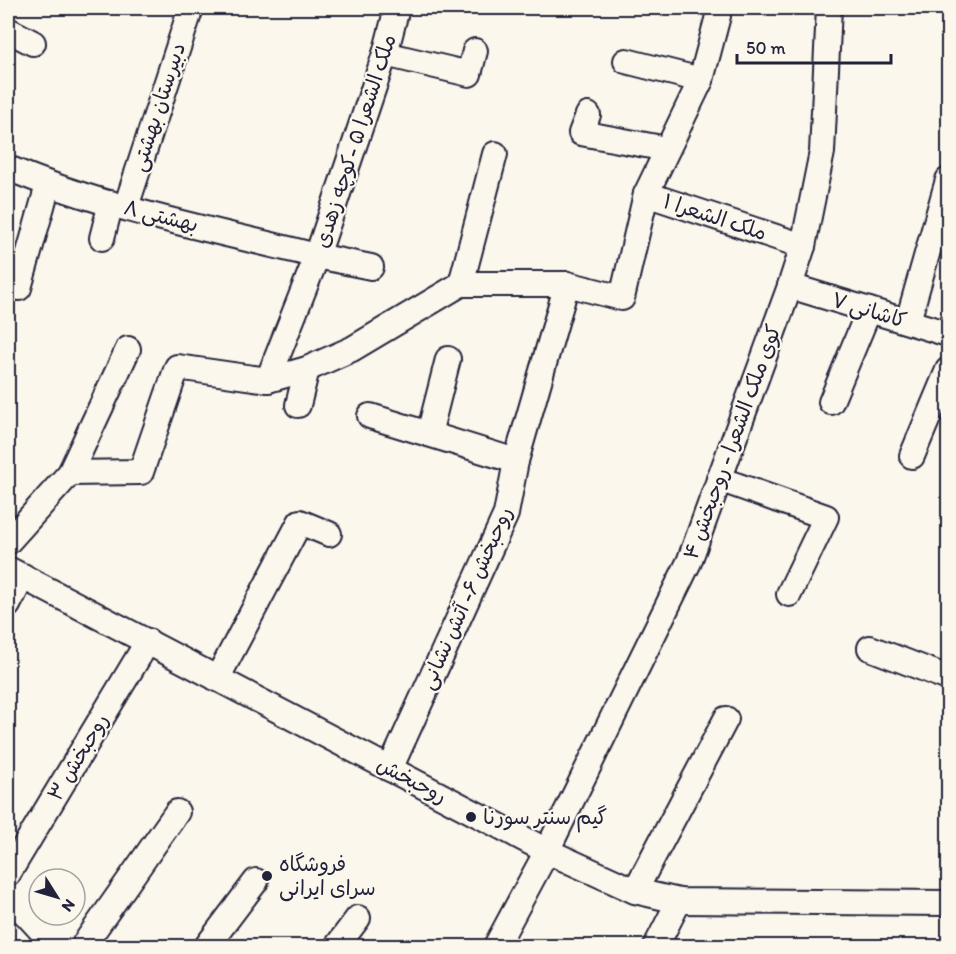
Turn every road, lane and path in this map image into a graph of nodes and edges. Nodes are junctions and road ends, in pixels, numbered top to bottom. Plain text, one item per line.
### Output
1 (191, 8) edge
2 (397, 8) edge
3 (829, 8) edge
4 (718, 16) dead end
5 (8, 30) edge
6 (33, 43) dead end
7 (475, 51) dead end
8 (385, 54) junction
9 (626, 61) dead end
10 (701, 80) junction
11 (588, 115) dead end
12 (667, 150) junction
13 (495, 153) dead end
14 (8, 168) edge
15 (948, 180) edge
16 (48, 185) junction
17 (646, 194) junction
18 (119, 205) junction
19 (102, 238) dead end
20 (803, 246) junction
21 (316, 256) junction
22 (371, 267) dead end
23 (461, 284) junction
24 (567, 284) junction
25 (790, 286) junction
26 (19, 288) dead end
27 (869, 310) junction
28 (908, 321) junction
29 (948, 334) edge
30 (128, 349) dead end
31 (448, 359) dead end
32 (307, 369) junction
33 (948, 370) edge
34 (268, 380) junction
35 (831, 402) dead end
36 (298, 405) dead end
37 (370, 416) dead end
38 (429, 434) junction
39 (912, 456) dead end
40 (516, 461) junction
41 (70, 473) junction
42 (719, 479) junction
43 (329, 534) dead end
44 (8, 542) edge
45 (15, 573) edge
46 (789, 594) dead end
47 (8, 605) edge
48 (148, 640) junction
49 (870, 648) dead end
50 (948, 678) edge
51 (216, 679) junction
52 (726, 719) dead end
53 (390, 769) junction
54 (177, 812) dead end
55 (547, 851) junction
56 (8, 874) edge
57 (256, 881) dead end
58 (635, 891) junction
59 (679, 901) junction
60 (948, 903) edge
61 (358, 918) dead end
62 (8, 933) edge
63 (20, 946) edge
64 (83, 946) edge
65 (207, 946) edge
66 (337, 946) edge
67 (496, 946) edge
68 (656, 946) edge

1 - 18 street, دبیرستان بهشتی
2 - 8 street, ملک الشعرا ۵ -کوچه زهدی
3 - 20 street, کوی ملک الشعرا - روحبخش ۴
4 - 10 street
5 - 6 street
7 - 8 street
8 - 21 street, ملک الشعرا ۵ -کوچه زهدی
9 - 10 street
10 - 12 street
11 - 12 street
12 - 17 street
13 - 23 street
14 - 16 street, بهشتی ۸
15 - 28 street
16 - 18 street, بهشتی ۸
16 - 26 street
17 - 20 street, ملک الشعرا ۱
17 - 24 street, ملک الشعرا ۱
18 - 19 street, دبیرستان بهشتی
18 - 21 street, بهشتی ۸
20 - 25 street, کوی ملک الشعرا - روحبخش ۴
21 - 22 street, ملک الشعرا ۵ -کوچه زهدی
21 - 34 street
23 - 24 street
23 - 32 street
24 - 40 street, روحبخش ۶- آتش نشانی
25 - 27 street, کاشانی ۷
25 - 42 street, کوی ملک الشعرا - روحبخش ۴
27 - 28 street, کاشانی ۷
27 - 35 street
28 - 29 street, کاشانی ۷
30 - 41 street
31 - 38 street
32 - 34 street
32 - 36 street
33 - 39 street
34 - 41 street
37 - 38 street
38 - 40 street
40 - 53 street, روحبخش ۶- آتش نشانی
41 - 44 street
42 - 46 street
42 - 55 street, کوی ملک الشعرا - روحبخش ۴
43 - 51 street
45 - 47 street
45 - 48 street, روحبخش
48 - 51 street, روحبخش
48 - 56 street, روحبخش ۳
49 - 50 street
51 - 53 street, روحبخش
52 - 58 street
53 - 55 street, روحبخش
54 - 64 street
55 - 58 street, روحبخش
55 - 67 street, کوی ملک الشعرا - روحبخش ۴
57 - 65 street
58 - 59 street, روحبخش
59 - 60 street, روحبخش
59 - 68 street
61 - 66 street
62 - 63 street

